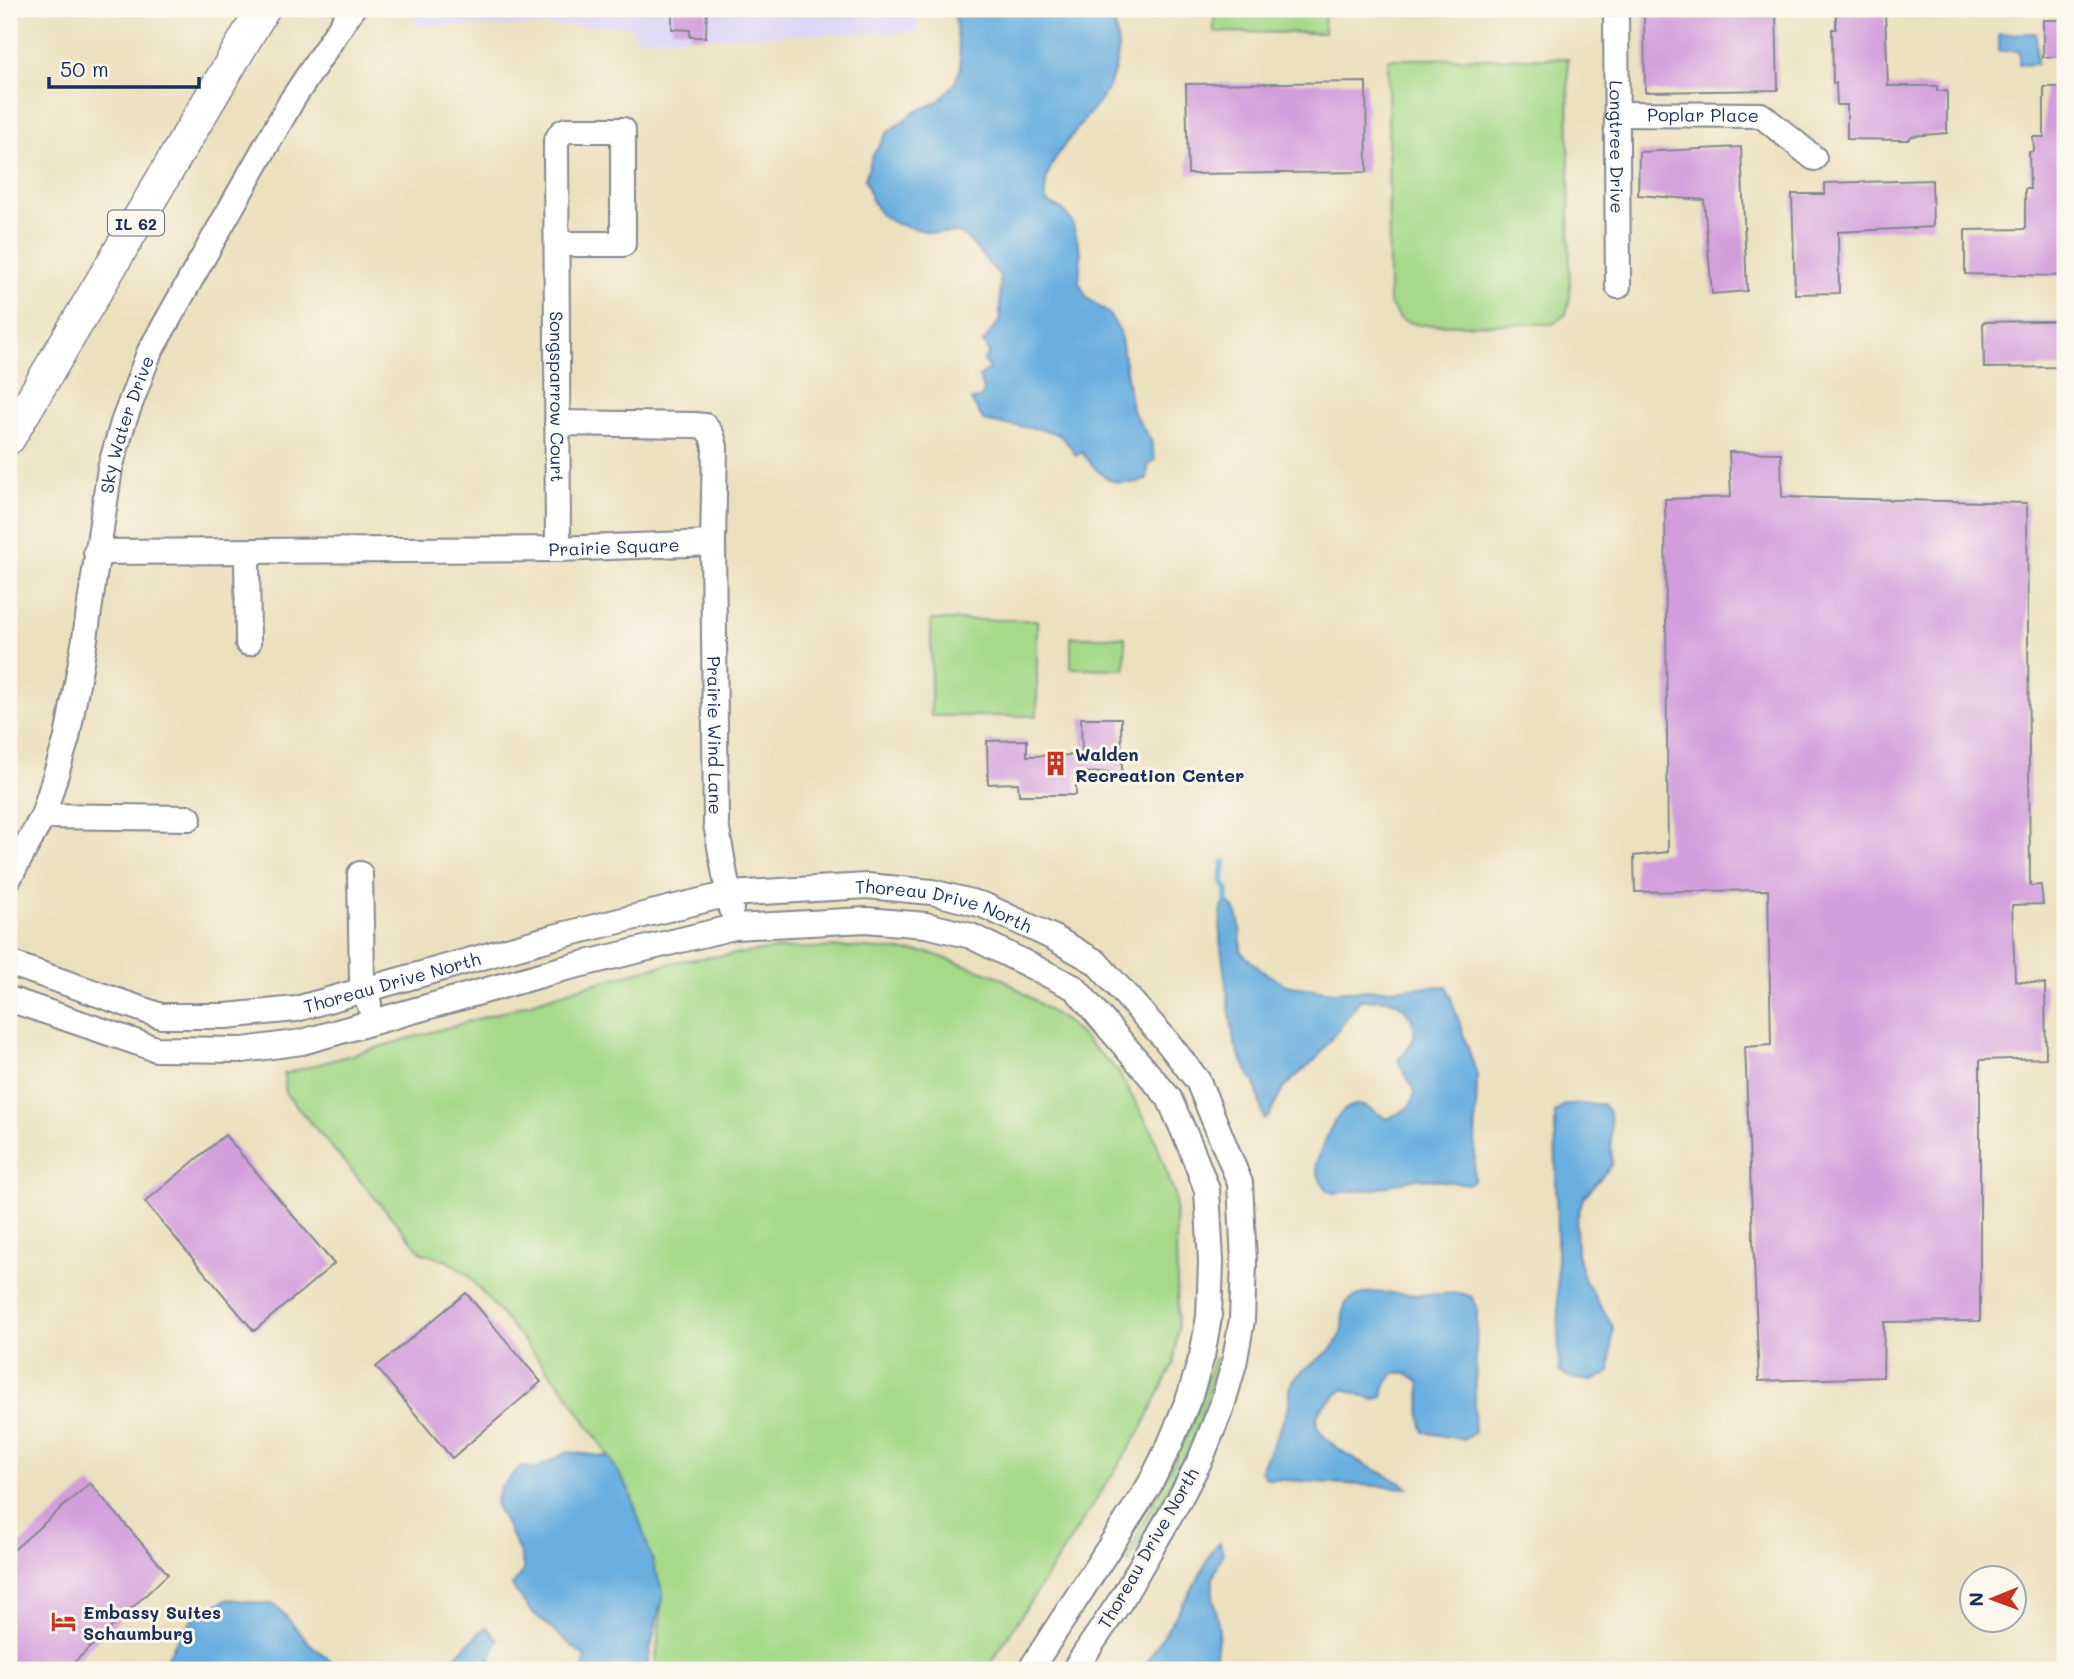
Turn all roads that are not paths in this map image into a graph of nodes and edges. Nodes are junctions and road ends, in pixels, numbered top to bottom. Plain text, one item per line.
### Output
1 (263, 9) edge
2 (352, 9) edge
3 (1616, 9) edge
4 (1617, 114) junction
5 (1814, 158) dead end
6 (557, 244) junction
7 (1618, 286) dead end
8 (557, 423) junction
9 (9, 438) edge
10 (713, 542) junction
11 (558, 549) junction
12 (96, 552) junction
13 (247, 552) junction
14 (248, 643) dead end
15 (43, 816) junction
16 (189, 818) dead end
17 (360, 874) dead end
18 (9, 878) edge
19 (729, 894) junction
20 (734, 927) junction
21 (9, 964) edge
22 (365, 989) junction
23 (9, 999) edge
24 (374, 1021) junction
25 (1030, 1670) edge
26 (1074, 1670) edge

1 - 9 main road, IL 62
2 - 12 street, Sky Water Drive
3 - 4 street, Longtree Drive
4 - 5 street, Poplar Place
4 - 7 street, Longtree Drive
6 - 6 street, Songsparrow Court
6 - 8 street, Songsparrow Court
8 - 10 street
8 - 11 street, Songsparrow Court
10 - 11 street, Prairie Square
10 - 19 street, Prairie Wind Lane
11 - 13 street, Prairie Square
12 - 13 street
12 - 15 street, Sky Water Drive
13 - 14 street
15 - 16 street
15 - 18 street, Sky Water Drive
17 - 22 street
19 - 20 street, Prairie Wind Lane
19 - 22 street, Thoreau Drive North
19 - 26 street, Thoreau Drive North
20 - 24 street, Thoreau Drive North
20 - 25 street, Thoreau Drive North
21 - 22 street, Thoreau Drive North
22 - 24 street
23 - 24 street, Thoreau Drive North

